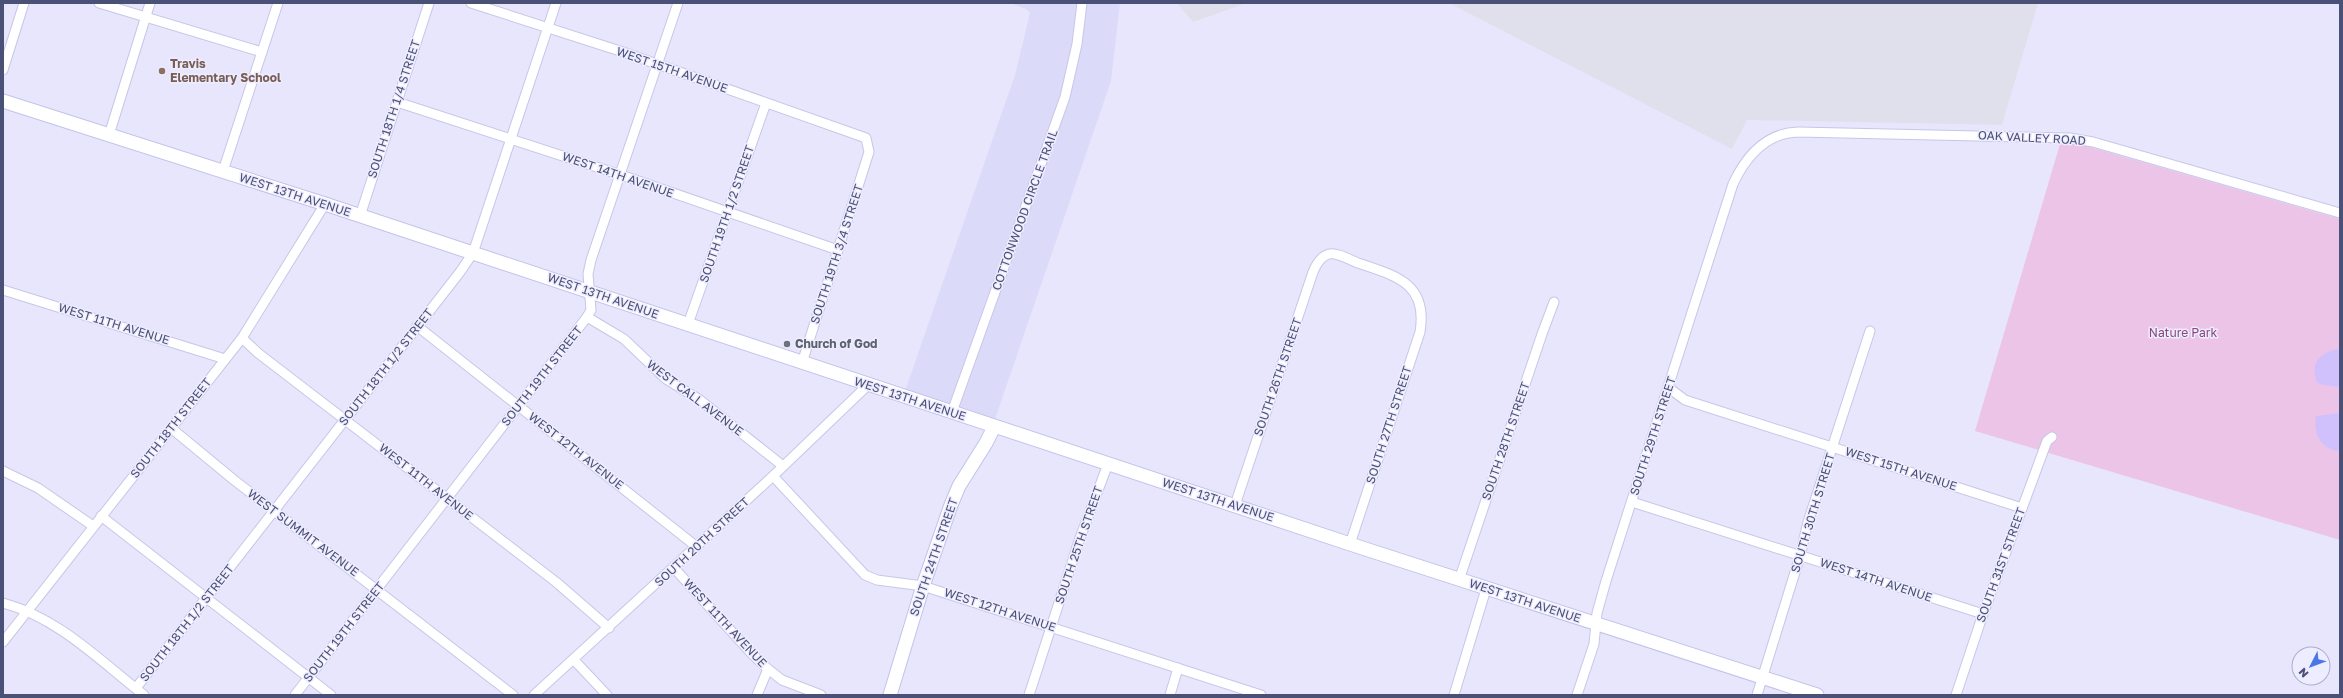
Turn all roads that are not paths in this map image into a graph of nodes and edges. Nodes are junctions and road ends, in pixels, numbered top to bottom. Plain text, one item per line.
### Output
1 (24, 3) edge
2 (99, 3) edge
3 (150, 3) edge
4 (278, 3) edge
5 (429, 3) edge
6 (471, 3) edge
7 (556, 3) edge
8 (678, 3) edge
9 (1082, 3) edge
10 (146, 17) junction
11 (548, 28) junction
12 (262, 52) junction
13 (658, 64) junction
14 (3, 70) edge
15 (3, 101) edge
16 (397, 102) junction
17 (766, 103) junction
18 (109, 135) junction
19 (511, 139) junction
20 (868, 144) joint
21 (223, 172) junction
22 (621, 175) junction
23 (1735, 178) joint
24 (325, 204) junction
25 (728, 212) junction
26 (2340, 213) edge
27 (360, 216) junction
28 (838, 250) junction
29 (473, 253) junction
30 (1328, 254) joint
31 (3, 290) edge
32 (591, 291) junction
33 (1554, 302) dead end
34 (588, 317) junction
35 (688, 324) junction
36 (417, 326) junction
37 (1870, 331) dead end
38 (242, 338) junction
39 (225, 359) junction
40 (802, 363) junction
41 (868, 386) junction
42 (1669, 388) junction
43 (518, 406) junction
44 (952, 412) junction
45 (345, 420) junction
46 (994, 427) junction
47 (171, 428) junction
48 (2052, 437) dead end
49 (1832, 447) junction
50 (1108, 464) junction
51 (783, 466) junction
52 (3, 470) edge
53 (773, 476) junction
54 (448, 499) junction
55 (1632, 502) junction
56 (1235, 505) junction
57 (2022, 508) junction
58 (274, 511) junction
59 (101, 516) junction
60 (93, 526) junction
61 (1350, 544) junction
62 (697, 547) junction
63 (1800, 556) junction
64 (674, 568) junction
65 (1459, 580) junction
66 (923, 586) junction
67 (1486, 589) junction
68 (378, 590) junction
69 (207, 597) junction
70 (3, 604) edge
71 (27, 610) junction
72 (1983, 614) junction
73 (1596, 624) junction
74 (1051, 626) junction
75 (609, 628) junction
76 (3, 642) edge
77 (574, 660) junction
78 (768, 668) junction
79 (1178, 668) junction
80 (309, 677) junction
81 (1763, 677) junction
82 (136, 688) junction
83 (144, 695) edge
84 (295, 695) edge
85 (331, 695) edge
86 (513, 695) edge
87 (534, 695) edge
88 (607, 695) edge
89 (757, 695) edge
90 (821, 695) edge
91 (890, 695) edge
92 (1029, 695) edge
93 (1170, 695) edge
94 (1261, 695) edge
95 (1454, 695) edge
96 (1577, 695) edge
97 (1757, 695) edge
98 (1817, 695) edge
99 (1956, 695) edge

1 - 14 street
2 - 10 street
3 - 10 street
4 - 12 street
5 - 16 street, SOUTH 18TH 1/4 STREET
6 - 11 street, WEST 15TH AVENUE
7 - 11 street, SOUTH 18TH 1/2 STREET
8 - 13 street, SOUTH 19TH STREET
9 - 44 street, COTTONWOOD CIRCLE TRAIL
10 - 12 street
10 - 18 street
11 - 13 street, WEST 15TH AVENUE
11 - 19 street, SOUTH 18TH 1/2 STREET
12 - 21 street
13 - 17 street, WEST 15TH AVENUE
13 - 22 street, SOUTH 19TH STREET
15 - 18 street, WEST 13TH AVENUE
16 - 19 street, WEST 14TH AVENUE
16 - 27 street, SOUTH 18TH 1/4 STREET
17 - 20 street, WEST 15TH AVENUE
17 - 25 street, SOUTH 19TH 1/2 STREET
18 - 21 street, WEST 13TH AVENUE
19 - 22 street, WEST 14TH AVENUE
19 - 29 street, SOUTH 18TH 1/2 STREET
20 - 28 street, SOUTH 19TH 3/4 STREET
21 - 24 street, WEST 13TH AVENUE
22 - 25 street, WEST 14TH AVENUE
22 - 32 street, SOUTH 19TH STREET
23 - 26 street, OAK VALLEY ROAD
23 - 42 street, SOUTH 29TH STREET
24 - 27 street, WEST 13TH AVENUE
24 - 38 street, SOUTH 18TH STREET
25 - 28 street, WEST 14TH AVENUE
25 - 35 street, SOUTH 19TH 1/2 STREET
27 - 29 street, WEST 13TH AVENUE
28 - 40 street, SOUTH 19TH 3/4 STREET
29 - 32 street, WEST 13TH AVENUE
29 - 36 street, SOUTH 18TH 1/2 STREET
30 - 56 street, SOUTH 26TH STREET
30 - 61 street, SOUTH 27TH STREET
31 - 39 street, WEST 11TH AVENUE
32 - 34 street, SOUTH 19TH STREET
32 - 35 street, WEST 13TH AVENUE
33 - 65 street, SOUTH 28TH STREET
34 - 43 street, SOUTH 19TH STREET
34 - 51 street, WEST CALL AVENUE
35 - 40 street, WEST 13TH AVENUE
36 - 43 street, WEST 12TH AVENUE
36 - 45 street, SOUTH 18TH 1/2 STREET
37 - 49 street, SOUTH 30TH STREET
38 - 39 street, SOUTH 18TH STREET
38 - 45 street, WEST 11TH AVENUE
39 - 47 street, SOUTH 18TH STREET
40 - 41 street, WEST 13TH AVENUE
41 - 44 street, WEST 13TH AVENUE
41 - 51 street, SOUTH 20TH STREET
42 - 49 street, WEST 15TH AVENUE
42 - 55 street, SOUTH 29TH STREET
43 - 54 street, SOUTH 19TH STREET
43 - 62 street, WEST 12TH AVENUE
44 - 46 street, WEST 13TH AVENUE
45 - 54 street, WEST 11TH AVENUE
45 - 58 street, SOUTH 18TH 1/2 STREET
46 - 50 street, WEST 13TH AVENUE
46 - 66 street, SOUTH 24TH STREET
47 - 58 street, WEST SUMMIT AVENUE
47 - 59 street, SOUTH 18TH STREET
48 - 57 street, SOUTH 31ST STREET
49 - 57 street, WEST 15TH AVENUE
49 - 63 street, SOUTH 30TH STREET
50 - 56 street, WEST 13TH AVENUE
50 - 74 street, SOUTH 25TH STREET
51 - 53 street, SOUTH 20TH STREET
52 - 60 street
53 - 62 street, SOUTH 20TH STREET
53 - 66 street, WEST 12TH AVENUE
54 - 68 street, SOUTH 19TH STREET
54 - 75 street, WEST 11TH AVENUE
55 - 63 street, WEST 14TH AVENUE
55 - 73 street, SOUTH 29TH STREET
56 - 61 street, WEST 13TH AVENUE
57 - 72 street, SOUTH 31ST STREET
58 - 68 street, WEST SUMMIT AVENUE
58 - 69 street, SOUTH 18TH 1/2 STREET
59 - 60 street, SOUTH 18TH STREET
59 - 69 street
60 - 71 street, SOUTH 18TH STREET
61 - 65 street, WEST 13TH AVENUE
62 - 64 street, SOUTH 20TH STREET
63 - 72 street, WEST 14TH AVENUE
63 - 81 street, SOUTH 30TH STREET
64 - 75 street, SOUTH 20TH STREET
64 - 78 street, WEST 11TH AVENUE
65 - 67 street, WEST 13TH AVENUE
66 - 74 street, WEST 12TH AVENUE
66 - 91 street, SOUTH 24TH STREET
67 - 73 street, WEST 13TH AVENUE
67 - 95 street
68 - 80 street, SOUTH 19TH STREET
68 - 86 street, WEST SUMMIT AVENUE
69 - 80 street
69 - 82 street, SOUTH 18TH 1/2 STREET
70 - 71 street
71 - 76 street, SOUTH 18TH STREET
71 - 82 street
72 - 99 street, SOUTH 31ST STREET
73 - 81 street, WEST 13TH AVENUE
73 - 96 street, SOUTH 29TH STREET
74 - 79 street, WEST 12TH AVENUE
74 - 92 street, SOUTH 25TH STREET
75 - 77 street, SOUTH 20TH STREET
77 - 87 street, SOUTH 20TH STREET
77 - 88 street
78 - 89 street
78 - 90 street, WEST 11TH AVENUE
79 - 93 street
79 - 94 street, WEST 12TH AVENUE
80 - 84 street, SOUTH 19TH STREET
80 - 85 street
81 - 97 street, SOUTH 30TH STREET
81 - 98 street, WEST 13TH AVENUE
82 - 83 street

